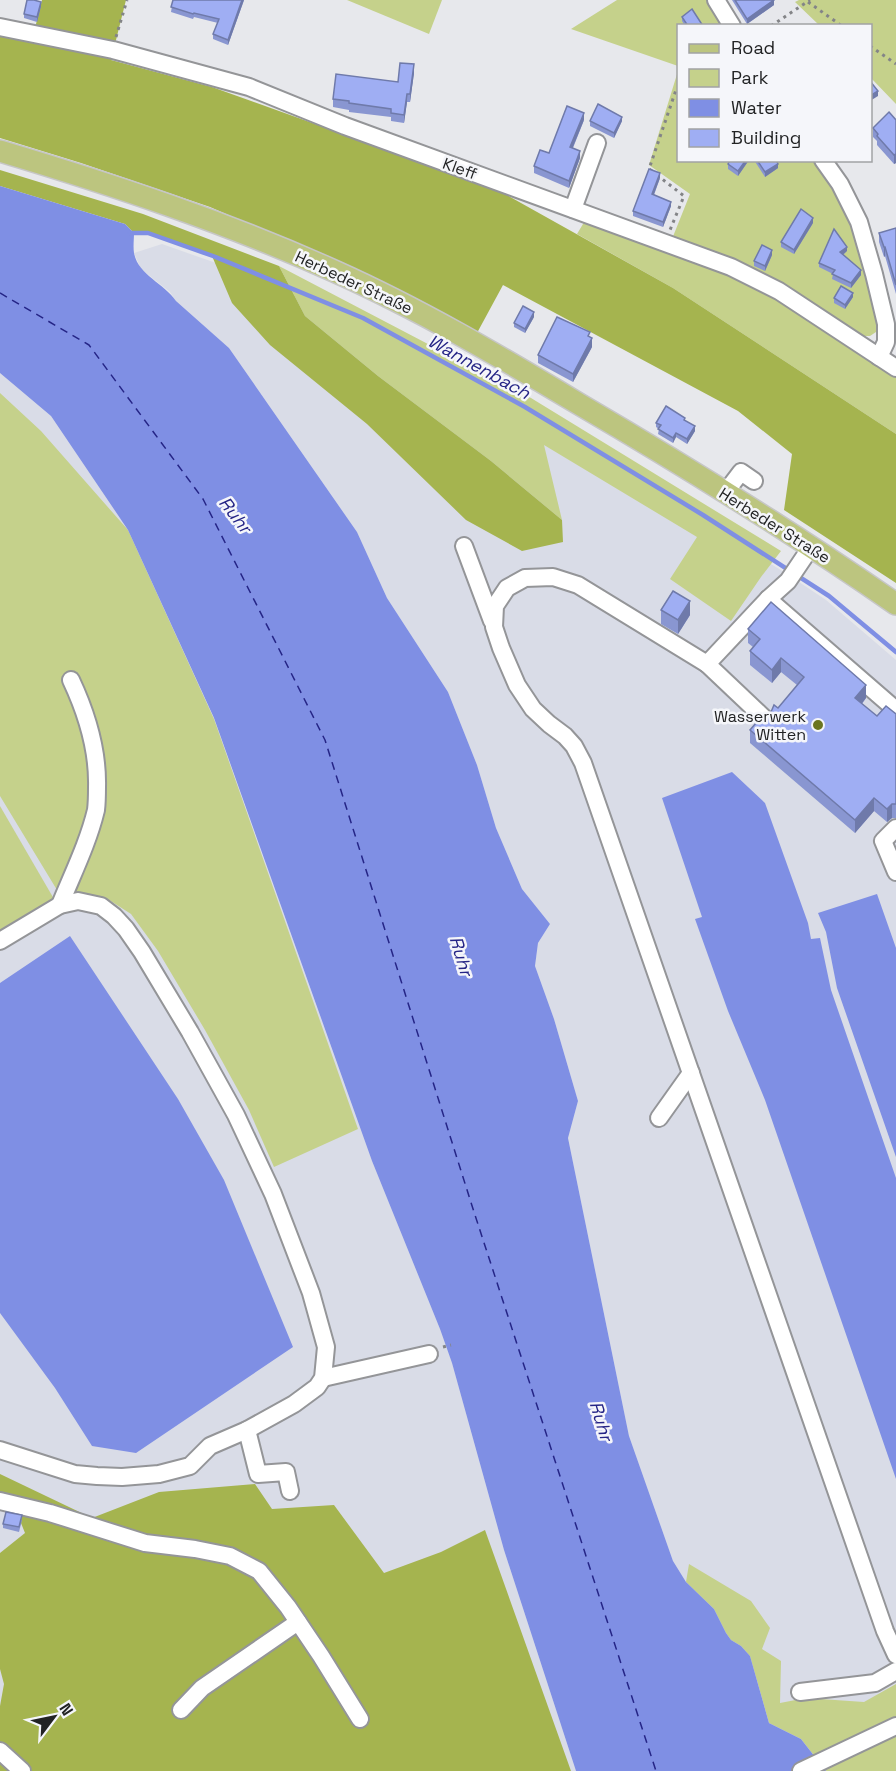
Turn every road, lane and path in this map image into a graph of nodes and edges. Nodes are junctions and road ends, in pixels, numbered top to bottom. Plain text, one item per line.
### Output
1 (127, 0) edge
2 (716, 0) edge
3 (809, 1) edge
4 (731, 24) edge
5 (774, 24) edge
6 (839, 24) edge
7 (0, 27) edge
8 (872, 47) edge
9 (113, 50) junction
10 (896, 64) edge
11 (676, 90) dead end
12 (597, 143) dead end
13 (0, 151) edge
14 (824, 162) edge
15 (573, 209) junction
16 (664, 243) junction
17 (879, 357) junction
18 (896, 368) edge
19 (754, 481) dead end
20 (725, 493) junction
21 (464, 546) dead end
22 (811, 547) junction
23 (768, 599) junction
24 (896, 604) edge
25 (494, 627) junction
26 (707, 664) junction
27 (71, 680) dead end
28 (896, 710) edge
29 (764, 718) edge
30 (896, 828) edge
31 (896, 872) edge
32 (60, 904) junction
33 (0, 941) edge
34 (691, 1072) junction
35 (659, 1118) dead end
36 (429, 1354) dead end
37 (323, 1378) junction
38 (247, 1430) junction
39 (0, 1450) edge
40 (290, 1491) dead end
41 (0, 1501) edge
42 (298, 1622) junction
43 (896, 1655) edge
44 (896, 1671) edge
45 (800, 1692) dead end
46 (181, 1710) dead end
47 (360, 1719) dead end
48 (896, 1726) edge
49 (0, 1751) edge
50 (22, 1771) edge
51 (801, 1771) edge

1 - 9 path
2 - 4 street
3 - 5 path
3 - 6 path
7 - 9 street, Kleff
8 - 10 path
9 - 15 street, Kleff
11 - 16 path
12 - 15 street
13 - 20 main road, Herbeder Straße
14 - 17 street
15 - 16 street, Kleff
16 - 17 street, Kleff
17 - 18 street, Kleff
19 - 20 street
20 - 22 main road, Herbeder Straße
21 - 25 street
22 - 23 street
22 - 24 main road, Herbeder Straße
23 - 26 street
23 - 28 street
25 - 26 street
25 - 34 street
26 - 29 street
27 - 32 street
30 - 31 street
32 - 33 street
32 - 37 street
34 - 35 street
34 - 43 street
36 - 37 street
37 - 38 street
38 - 39 street
38 - 40 street
41 - 42 street
42 - 46 street
42 - 47 street
44 - 45 street
48 - 51 street
49 - 50 street

